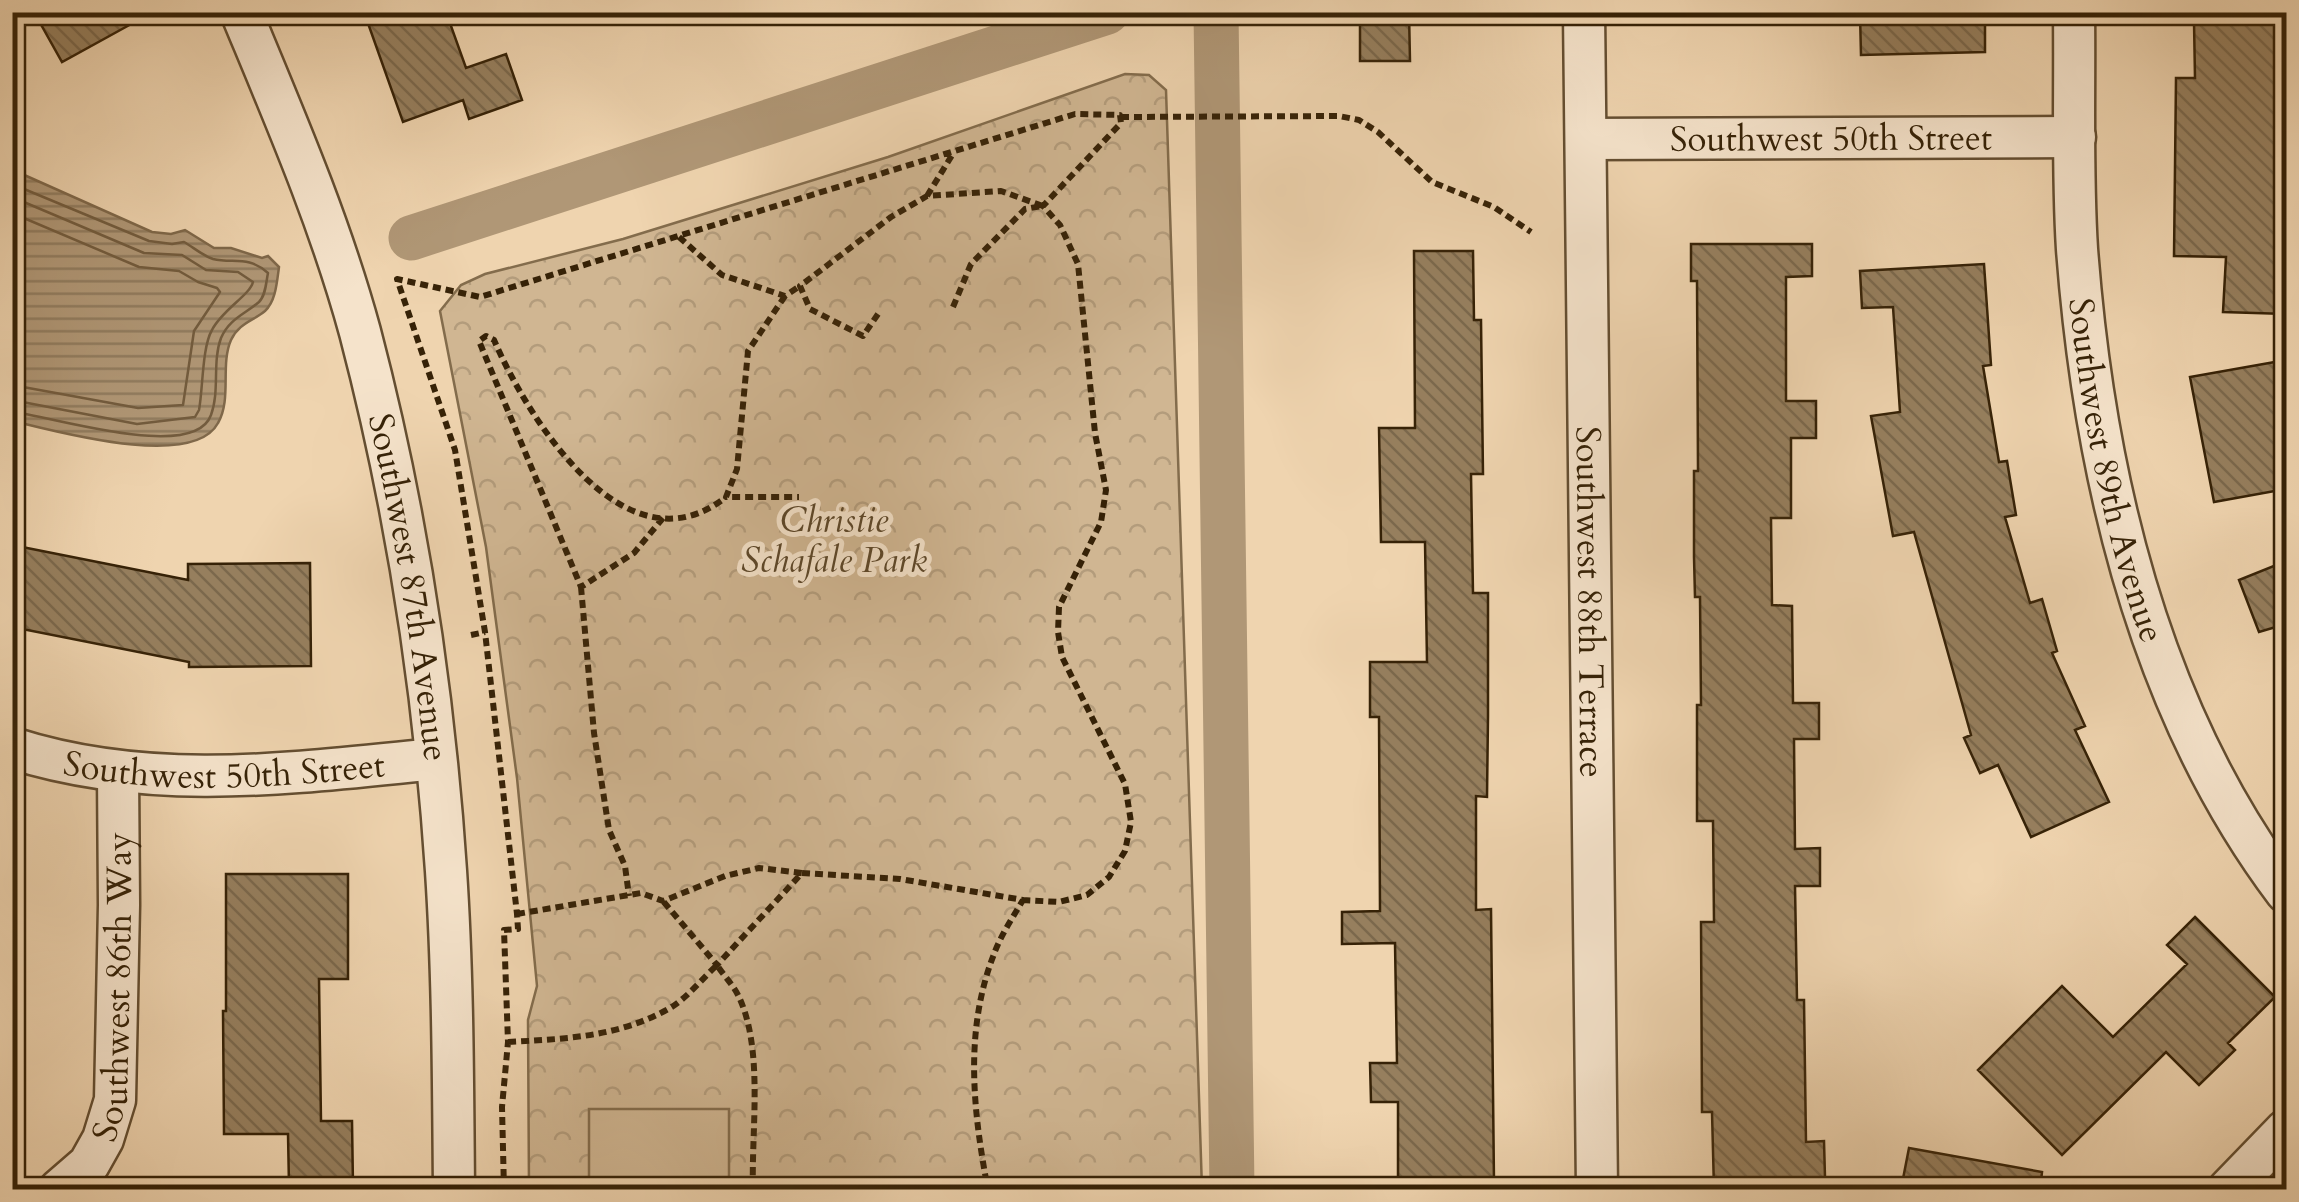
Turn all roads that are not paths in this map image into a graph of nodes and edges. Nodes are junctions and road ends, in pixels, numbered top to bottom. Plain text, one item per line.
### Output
1 (240, 12) edge
2 (1584, 12) edge
3 (2074, 12) edge
4 (2075, 137) junction
5 (1586, 139) junction
6 (12, 748) edge
7 (436, 759) junction
8 (118, 774) junction
9 (2286, 892) edge
10 (2286, 1130) edge
11 (63, 1188) edge
12 (454, 1190) edge
13 (1597, 1190) edge
14 (2228, 1190) edge

1 - 7 street, Southwest 87th Avenue
2 - 5 street, Southwest 88th Terrace
3 - 4 street, Southwest 89th Avenue
4 - 5 street, Southwest 50th Street
4 - 9 street, Southwest 89th Avenue
5 - 13 street, Southwest 88th Terrace
6 - 8 street, Southwest 50th Street
7 - 8 street, Southwest 50th Street
7 - 12 street, Southwest 87th Avenue
8 - 11 street, Southwest 86th Way
10 - 14 street

